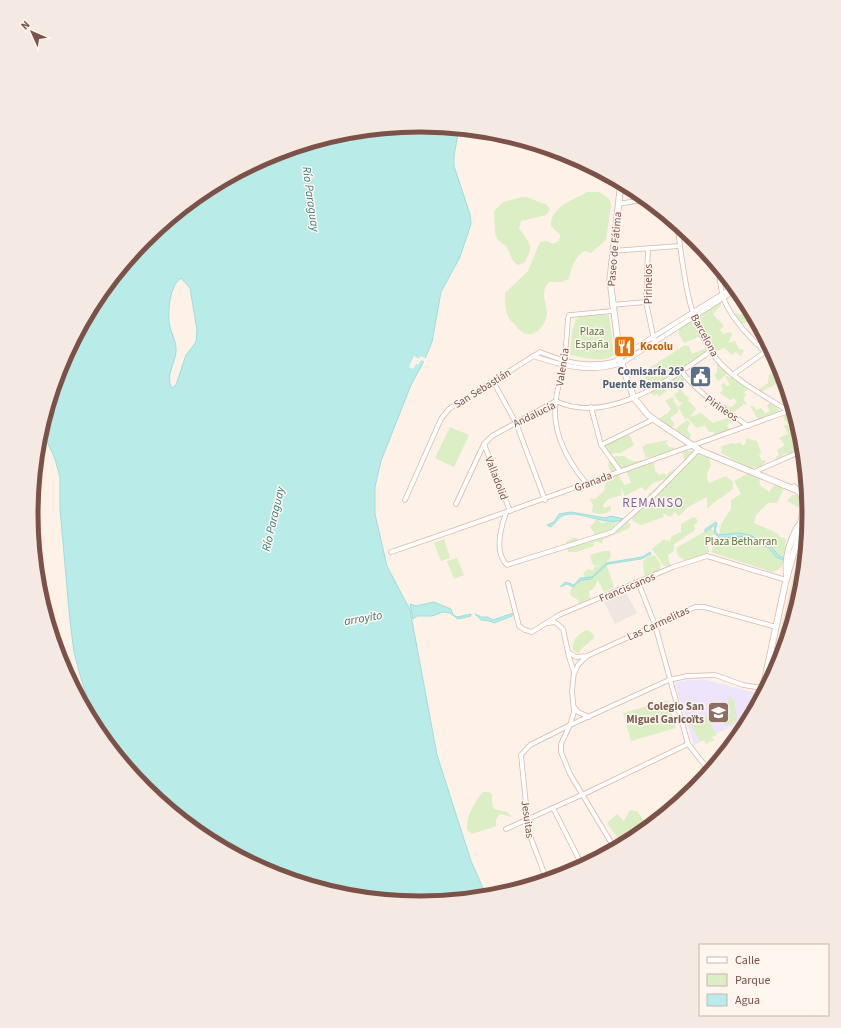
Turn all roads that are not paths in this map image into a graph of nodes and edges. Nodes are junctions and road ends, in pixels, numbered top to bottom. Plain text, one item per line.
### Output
1 (620, 188) edge
2 (639, 200) edge
3 (618, 204) junction
4 (679, 232) edge
5 (679, 246) junction
6 (648, 249) junction
7 (612, 251) junction
8 (720, 276) edge
9 (731, 290) edge
10 (732, 292) edge
11 (723, 296) junction
12 (646, 302) junction
13 (612, 308) junction
14 (693, 315) junction
15 (654, 340) junction
16 (764, 346) edge
17 (761, 348) junction
18 (711, 351) junction
19 (765, 352) junction
20 (768, 353) edge
21 (533, 356) junction
22 (621, 361) junction
23 (563, 363) junction
24 (681, 371) junction
25 (734, 374) junction
26 (493, 381) junction
27 (634, 398) junction
28 (556, 401) junction
29 (591, 407) junction
30 (788, 411) joint
31 (654, 419) junction
32 (516, 422) junction
33 (748, 426) junction
34 (484, 444) junction
35 (601, 445) junction
36 (697, 448) junction
37 (798, 453) edge
38 (620, 471) junction
39 (755, 471) junction
40 (586, 483) junction
41 (802, 495) edge
42 (404, 500) dead end
43 (545, 500) junction
44 (456, 504) dead end
45 (803, 510) edge
46 (508, 512) junction
47 (800, 522) junction
48 (798, 538) junction
49 (802, 540) edge
50 (391, 552) dead end
51 (787, 579) junction
52 (638, 582) junction
53 (508, 583) dead end
54 (559, 615) junction
55 (547, 624) junction
56 (560, 625) junction
57 (655, 625) junction
58 (776, 627) junction
59 (568, 651) junction
60 (587, 656) junction
61 (768, 666) junction
62 (771, 666) edge
63 (574, 672) junction
64 (669, 680) junction
65 (763, 685) edge
66 (762, 688) edge
67 (574, 707) junction
68 (589, 717) junction
69 (570, 725) junction
70 (688, 744) junction
71 (707, 768) edge
72 (584, 794) junction
73 (552, 808) junction
74 (527, 819) junction
75 (506, 829) dead end
76 (613, 845) edge
77 (580, 861) edge
78 (545, 875) edge

1 - 3 street, Paseo de Fátima
2 - 3 street
3 - 7 street, Paseo de Fátima
4 - 5 street, Barcelona
5 - 6 street
5 - 14 street, Barcelona
6 - 7 street
6 - 12 street, Pirinelos
7 - 13 street, Paseo de Fátima
8 - 11 street
9 - 11 street
10 - 11 street
11 - 14 street
11 - 17 street
12 - 13 street
12 - 15 street, Pirinelos
13 - 22 street, Paseo de Fátima
13 - 23 street, Valencia
14 - 15 street
14 - 18 street, Barcelona
15 - 22 street
16 - 17 street
17 - 19 street
18 - 24 street, Andalucía
18 - 25 street, Barcelona
19 - 20 street
19 - 25 street
21 - 23 street
21 - 23 street, San Sebastián
21 - 26 street, San Sebastián
22 - 23 street
22 - 27 street, Paseo de Fátima
23 - 28 street, Valencia
24 - 27 street, Andalucía
24 - 33 street, Pirineos
25 - 30 street, Barcelona
26 - 32 street
26 - 42 street, San Sebastián
27 - 29 street, Andalucía
27 - 31 street, Paseo de Fátima
28 - 29 street, Andalucía
28 - 32 street, Andalucía
28 - 40 street, Valencia
29 - 35 street
30 - 33 street, Granada
31 - 35 street
31 - 36 street, Paseo de Fátima
32 - 34 street, Andalucía
32 - 43 street
33 - 36 street, Granada
34 - 44 street, Andalucía
34 - 46 street, Valladolid
35 - 38 street
36 - 38 street, Granada
36 - 39 street, Paseo de Fátima
36 - 46 street
37 - 39 street
38 - 40 street, Granada
39 - 41 street, Paseo de Fátima
40 - 43 street, Granada
43 - 46 street, Granada
45 - 47 street, Paseo de Fátima
46 - 50 street, Granada
47 - 48 street, Paseo de Fátima
47 - 51 street, Paseo de Fátima
48 - 49 street
48 - 51 street, Paseo de Fátima
51 - 52 street, Franciscanos
51 - 58 street, Paseo de Fátima
52 - 54 street, Franciscanos
52 - 57 street
53 - 55 street
54 - 55 street, Franciscanos
54 - 56 street
55 - 56 street
56 - 59 street
57 - 58 street, Las Carmelitas
57 - 60 street, Las Carmelitas
57 - 64 street
58 - 61 street, Paseo de Fátima
59 - 60 street
59 - 63 street
60 - 63 street
61 - 62 street
61 - 65 street, Paseo de Fátima
63 - 67 street
64 - 66 street
64 - 68 street
64 - 70 street
67 - 68 street
67 - 69 street
68 - 69 street
69 - 72 street
69 - 74 street, Jesuitas
70 - 71 street
70 - 72 street
72 - 73 street
72 - 76 street
73 - 74 street
73 - 77 street
74 - 75 street
74 - 78 street, Jesuitas

